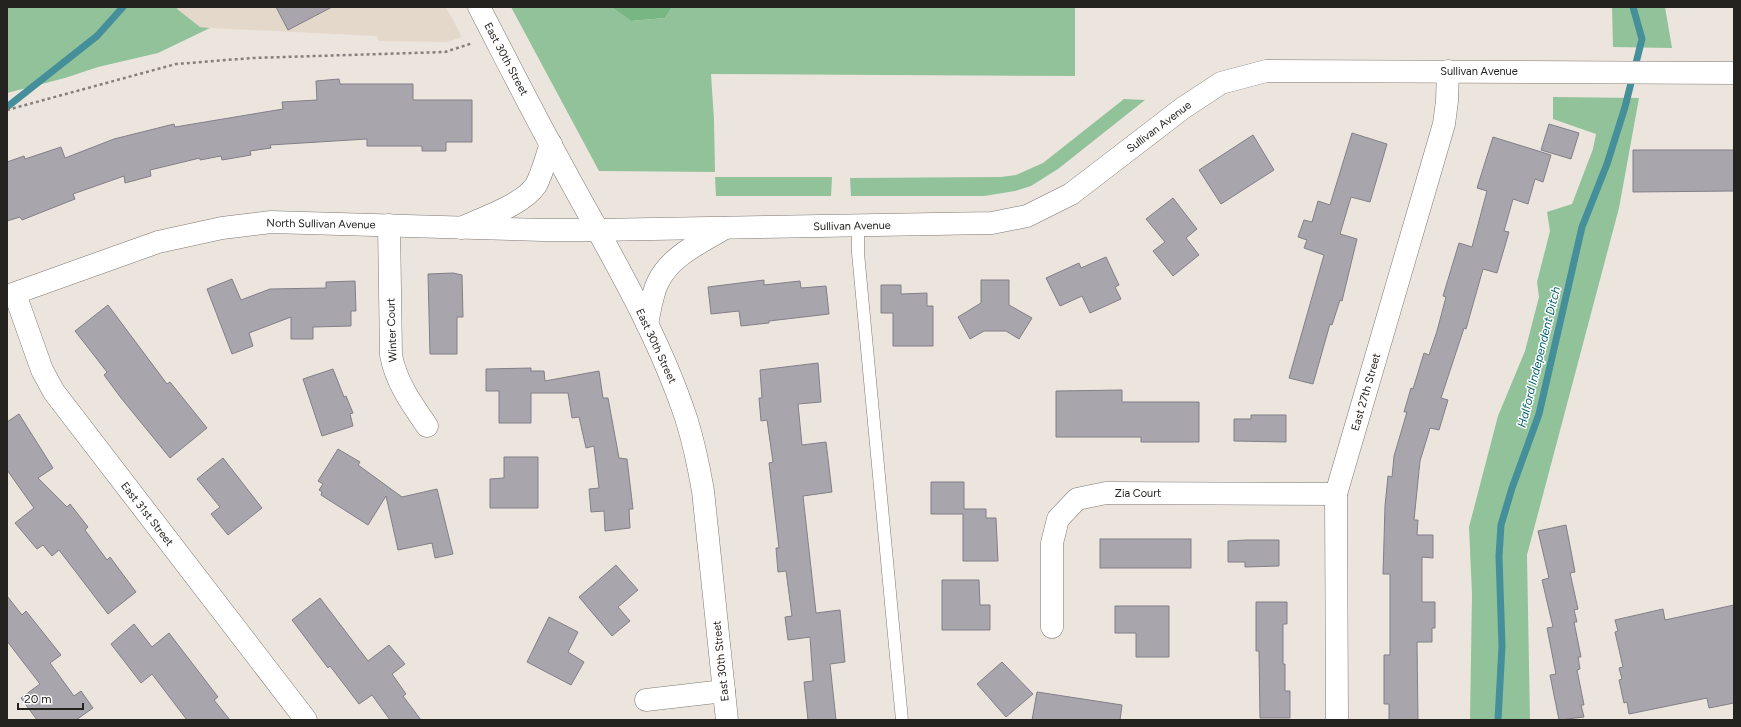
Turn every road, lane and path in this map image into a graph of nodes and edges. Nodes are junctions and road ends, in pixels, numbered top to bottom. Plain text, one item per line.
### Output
1 (479, 7) edge
2 (494, 36) junction
3 (1448, 71) junction
4 (1734, 73) edge
5 (7, 110) edge
6 (550, 144) junction
7 (389, 225) junction
8 (858, 226) junction
9 (461, 228) junction
10 (725, 228) junction
11 (598, 230) junction
12 (11, 295) edge
13 (647, 324) junction
14 (427, 426) dead end
15 (1336, 494) junction
16 (1052, 627) dead end
17 (724, 691) junction
18 (646, 700) dead end
19 (306, 720) edge
20 (727, 720) edge
21 (902, 720) edge
22 (1338, 720) edge

1 - 2 street, East 30th Street
2 - 5 path
2 - 6 street, East 30th Street
3 - 4 street, Sullivan Avenue
3 - 8 street, Sullivan Avenue
3 - 15 street, East 27th Street
6 - 9 street
6 - 11 street, East 30th Street
7 - 9 street, North Sullivan Avenue
7 - 12 street, North Sullivan Avenue
7 - 14 street, Winter Court
8 - 10 street, Sullivan Avenue
8 - 21 lane
9 - 11 street, North Sullivan Avenue
10 - 11 street, Sullivan Avenue
10 - 13 street
11 - 13 street, East 30th Street
12 - 19 street, East 31st Street
13 - 17 street, East 30th Street
15 - 16 street, Zia Court
15 - 22 street, East 27th Street
17 - 18 street
17 - 20 street, East 30th Street

